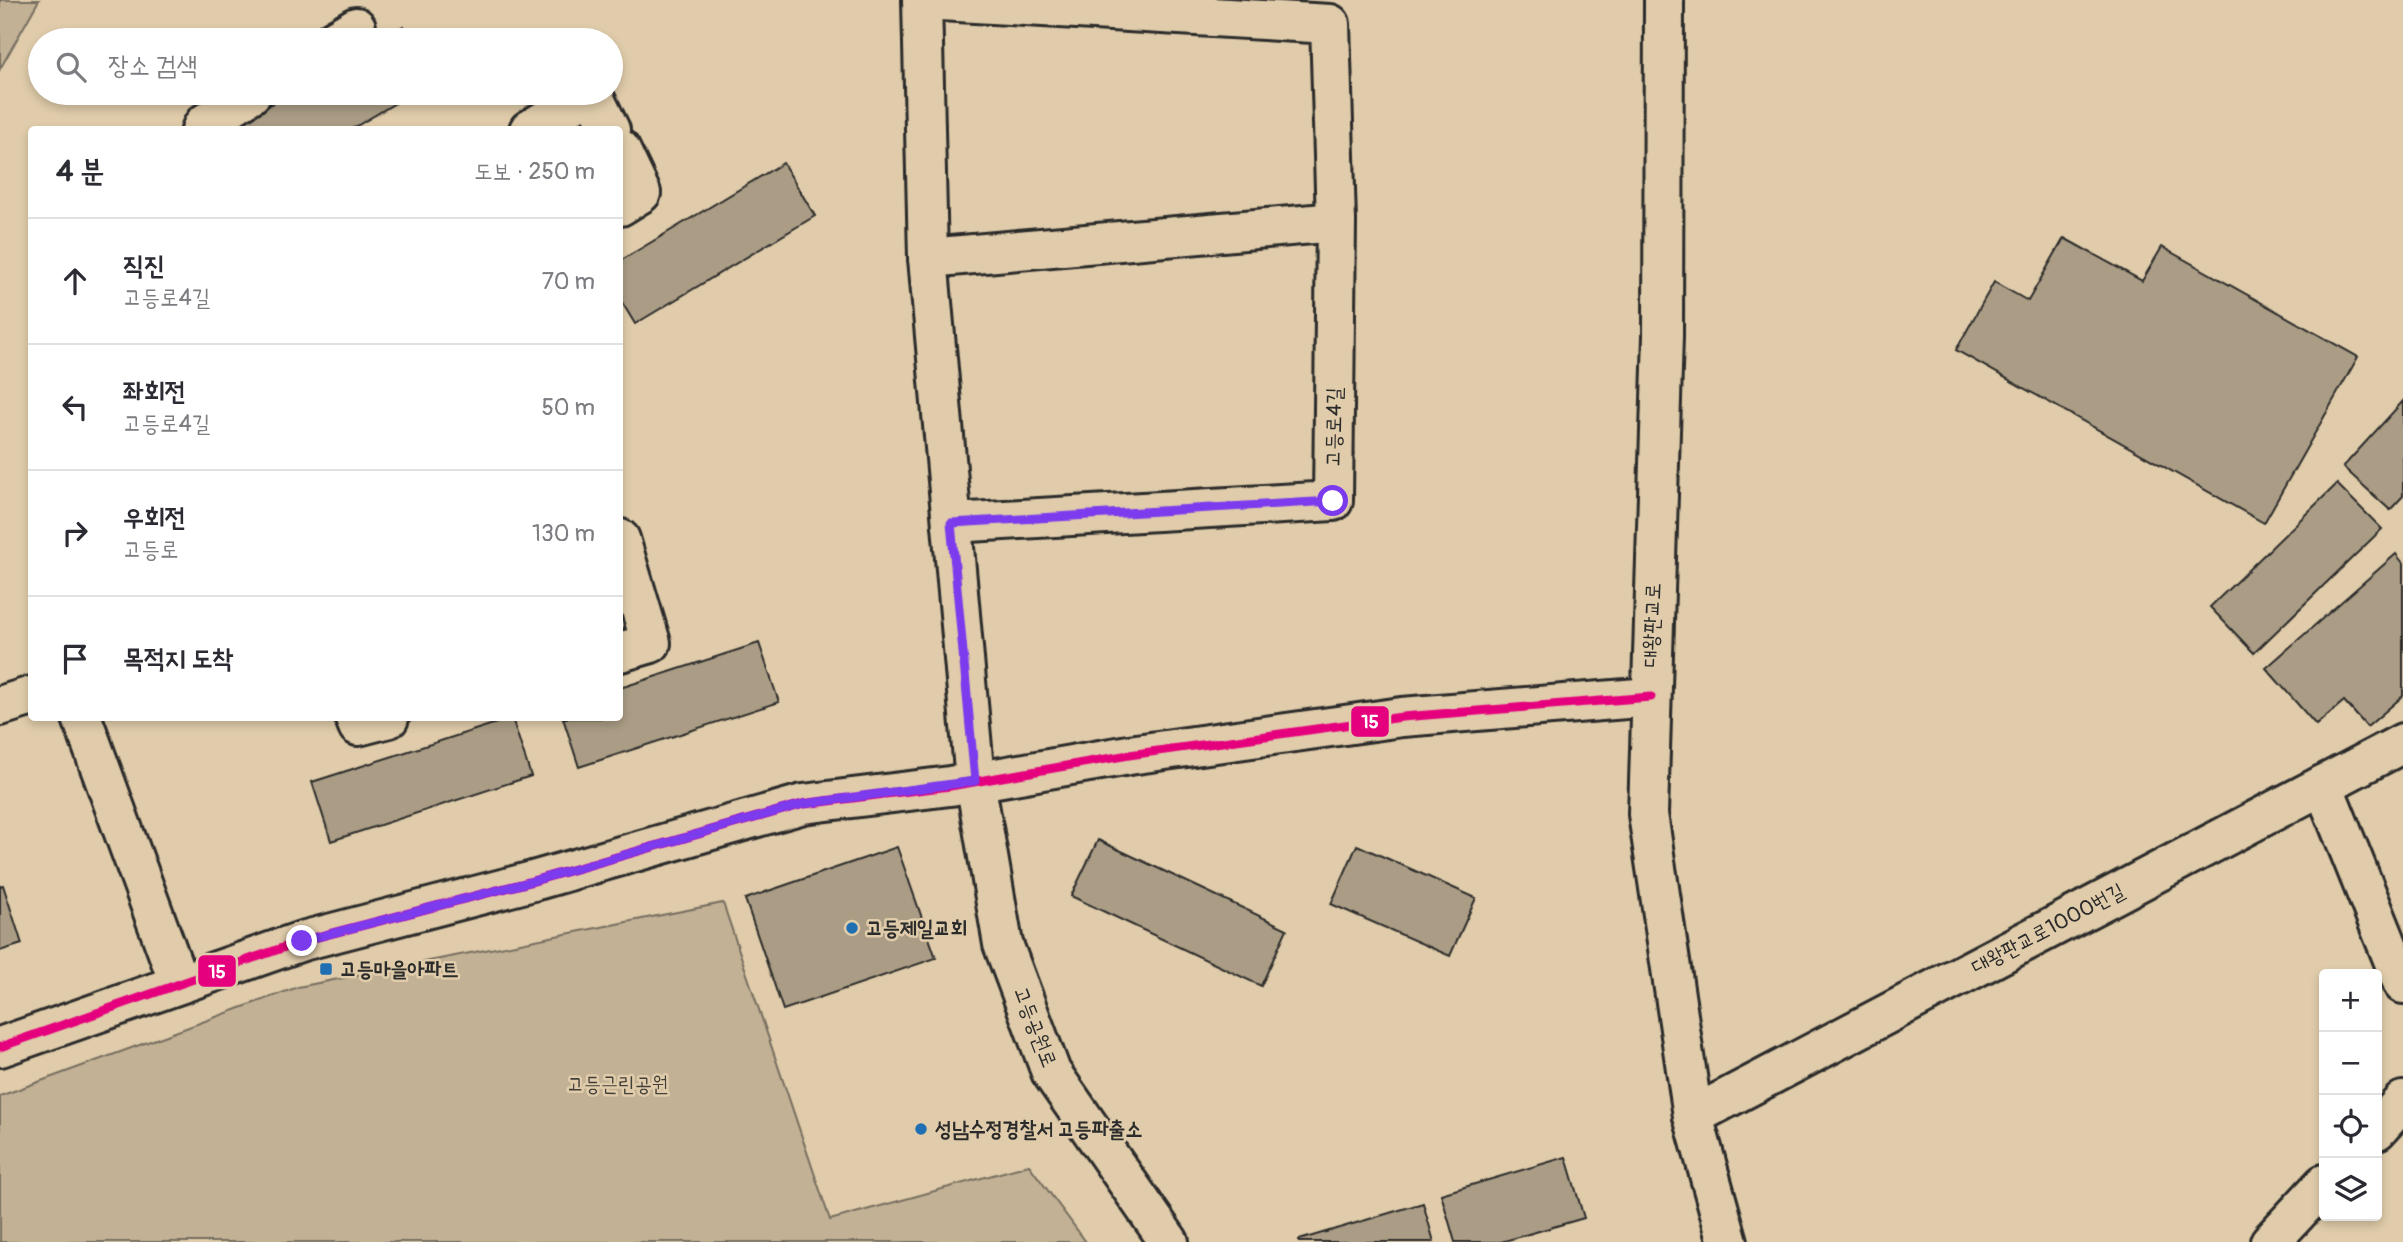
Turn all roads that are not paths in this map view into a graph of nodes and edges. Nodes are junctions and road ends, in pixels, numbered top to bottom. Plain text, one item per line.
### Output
1 (922, 0) edge
2 (1664, 0) edge
3 (233, 105) edge
4 (571, 105) edge
5 (597, 105) edge
6 (203, 126) edge
7 (536, 126) edge
8 (608, 126) edge
9 (623, 155) edge
10 (623, 204) edge
11 (1336, 222) junction
12 (928, 258) junction
13 (951, 523) junction
14 (623, 549) edge
15 (623, 651) edge
16 (28, 697) edge
17 (1651, 697) junction
18 (0, 706) edge
19 (83, 721) edge
20 (356, 721) edge
21 (377, 721) edge
22 (2403, 743) edge
23 (975, 781) junction
24 (2323, 785) junction
25 (179, 983) junction
26 (2403, 984) edge
27 (0, 1048) edge
28 (2403, 1101) edge
29 (1693, 1116) junction
30 (2382, 1124) edge
31 (2319, 1189) edge
32 (1169, 1242) edge
33 (1728, 1242) edge
34 (2270, 1242) edge

1 - 11 street, 고등로4길
1 - 12 street, 고등로4길
2 - 17 street, 대왕판교로
3 - 6 street
4 - 7 street
5 - 8 street
9 - 10 street
11 - 12 street
11 - 13 street, 고등로4길
12 - 13 street, 고등로4길
13 - 23 street, 고등로4길
14 - 15 street
16 - 18 street
17 - 23 street
17 - 29 street, 대왕판교로
19 - 25 street
20 - 21 street
22 - 24 street, 대왕판교로1000번길
23 - 25 street
23 - 32 street, 고등공원로
24 - 26 street
24 - 29 street, 대왕판교로1000번길
25 - 27 street
28 - 30 street
29 - 33 street, 대왕판교로
31 - 34 street

